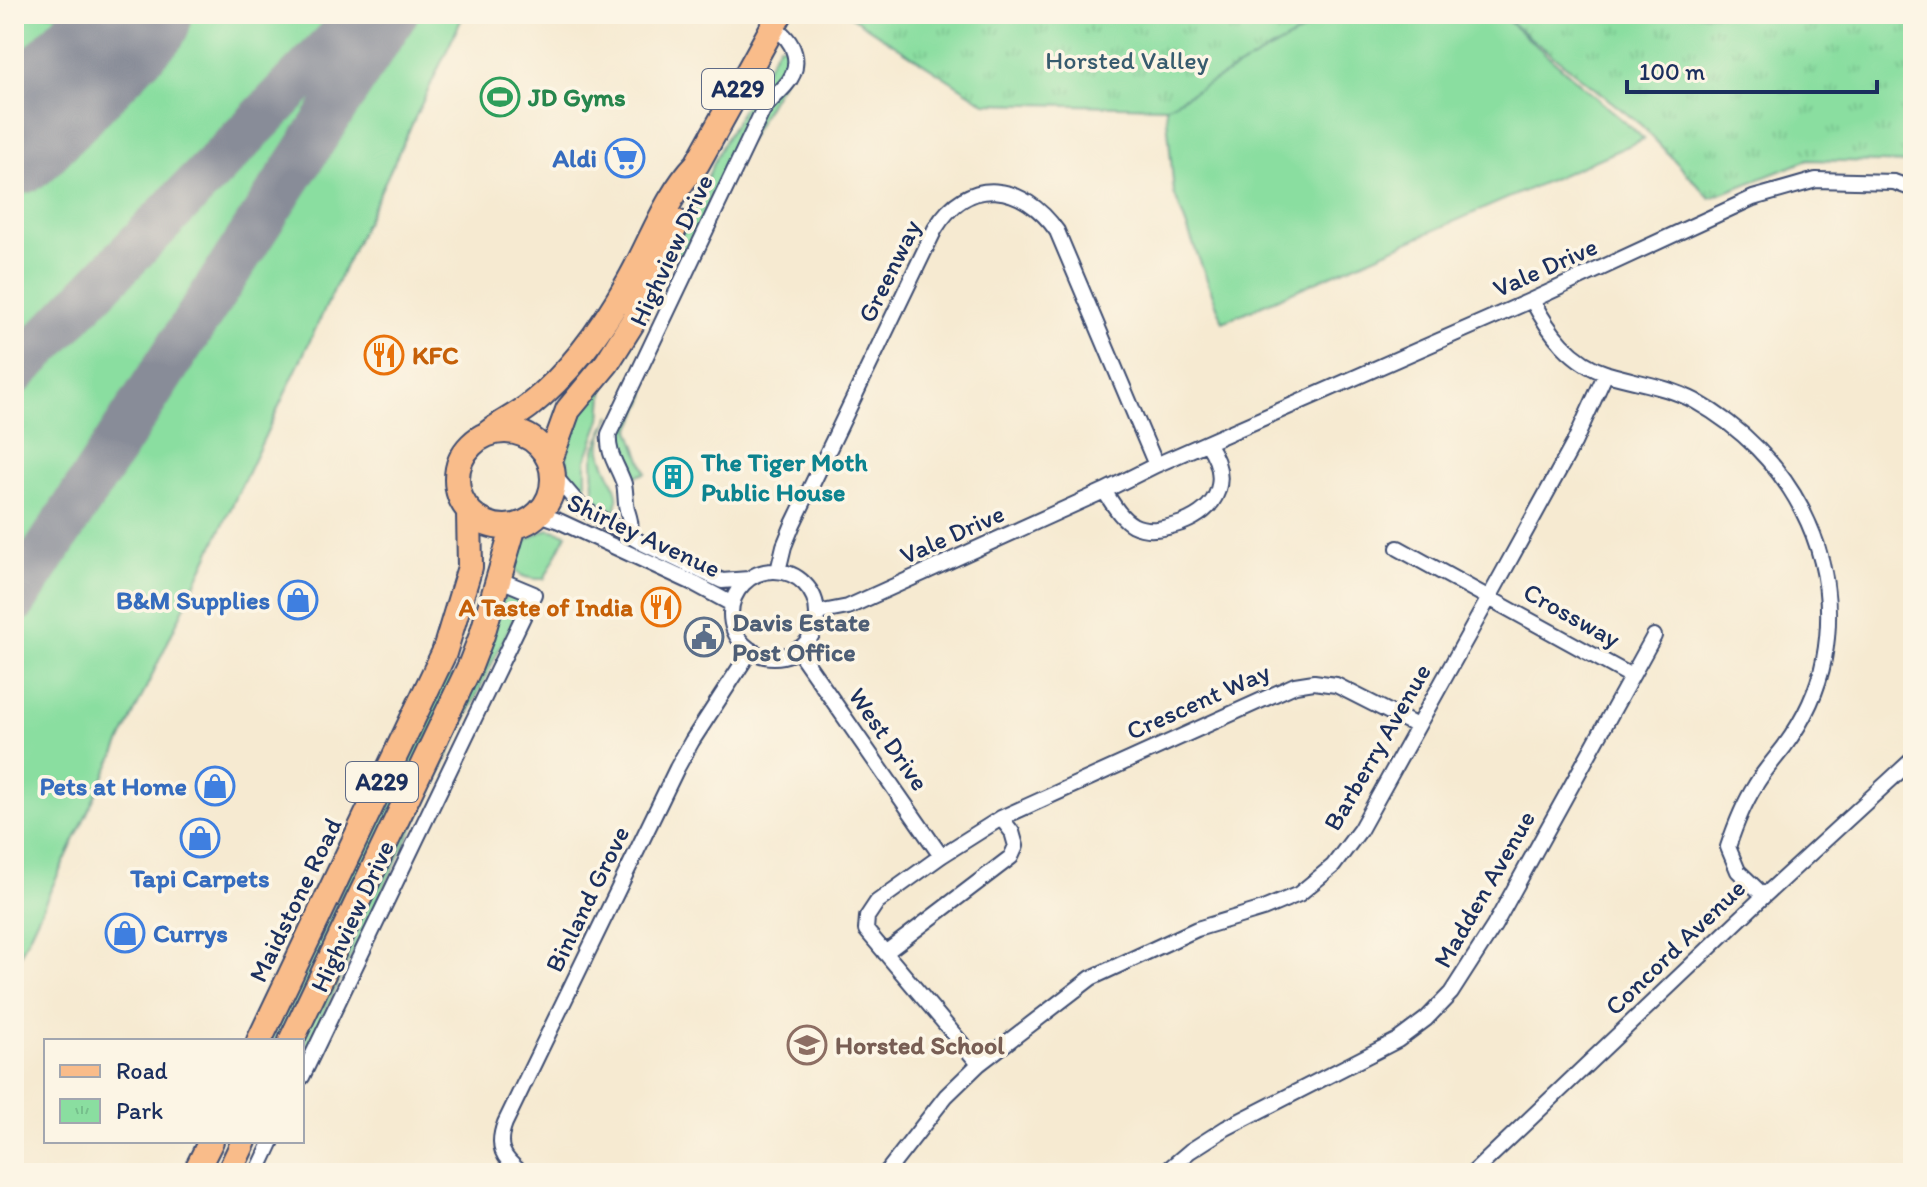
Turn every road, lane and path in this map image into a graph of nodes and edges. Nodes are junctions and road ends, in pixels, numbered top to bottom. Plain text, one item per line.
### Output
1 (776, 20) edge
2 (697, 164) junction
3 (1913, 189) edge
4 (1532, 300) junction
5 (1606, 373) junction
6 (488, 433) junction
7 (1207, 443) junction
8 (1156, 465) junction
9 (551, 467) junction
10 (1104, 491) junction
11 (626, 508) junction
12 (469, 513) junction
13 (524, 521) junction
14 (613, 527) junction
15 (629, 536) junction
16 (1398, 548) dead end
17 (778, 571) junction
18 (498, 579) junction
19 (750, 579) junction
20 (1490, 596) junction
21 (732, 604) junction
22 (817, 613) junction
23 (1654, 636) dead end
24 (797, 649) junction
25 (751, 650) junction
26 (1631, 676) junction
27 (1417, 726) junction
28 (1913, 759) edge
29 (1001, 818) junction
30 (941, 856) junction
31 (1764, 896) junction
32 (885, 953) junction
33 (260, 1039) edge
34 (292, 1039) edge
35 (979, 1064) junction
36 (304, 1073) edge
37 (210, 1143) edge
38 (243, 1143) edge
39 (271, 1143) edge
40 (195, 1173) edge
41 (229, 1173) edge
42 (257, 1173) edge
43 (522, 1173) edge
44 (886, 1173) edge
45 (1164, 1173) edge
46 (1473, 1173) edge

1 - 2 main road, A229
1 - 11 street, Highview Drive
2 - 6 main road, A229
2 - 9 main road, A229
3 - 4 street, Vale Drive
4 - 5 street
4 - 7 street, Vale Drive
5 - 20 street, Barberry Avenue
5 - 31 street
6 - 9 main road
6 - 12 main road, A229
7 - 8 street, Vale Drive
7 - 10 street
8 - 10 street, Vale Drive
8 - 17 street, Greenway
9 - 13 main road, A229
9 - 14 street, Shirley Avenue
10 - 22 street, Vale Drive
11 - 14 street
11 - 15 street, Highview Drive
12 - 13 main road
12 - 33 main road, Maidstone Road / A229
13 - 18 main road, A229
13 - 21 street, Shirley Avenue
14 - 15 street, Shirley Avenue
15 - 19 street, Shirley Avenue
16 - 20 street, Crossway
17 - 19 street, Shirley Avenue
17 - 22 street
18 - 34 main road, A229
18 - 36 street, Highview Drive
19 - 21 street, Shirley Avenue
20 - 26 street, Crossway
20 - 27 street, Barberry Avenue
21 - 25 street, Shirley Avenue
22 - 24 street
23 - 26 street, Madden Avenue
24 - 25 street
24 - 30 street, West Drive
25 - 43 street, Binland Grove
26 - 45 street, Madden Avenue
27 - 29 street, Crescent Way
27 - 35 street, Barberry Avenue
28 - 31 street, Concord Avenue
29 - 30 street, Crescent Way
29 - 32 street
30 - 32 street, Crescent Way
31 - 46 street, Concord Avenue
32 - 35 street, Crescent Way
35 - 44 street, Barberry Avenue
37 - 40 main road
38 - 41 main road
39 - 42 street

